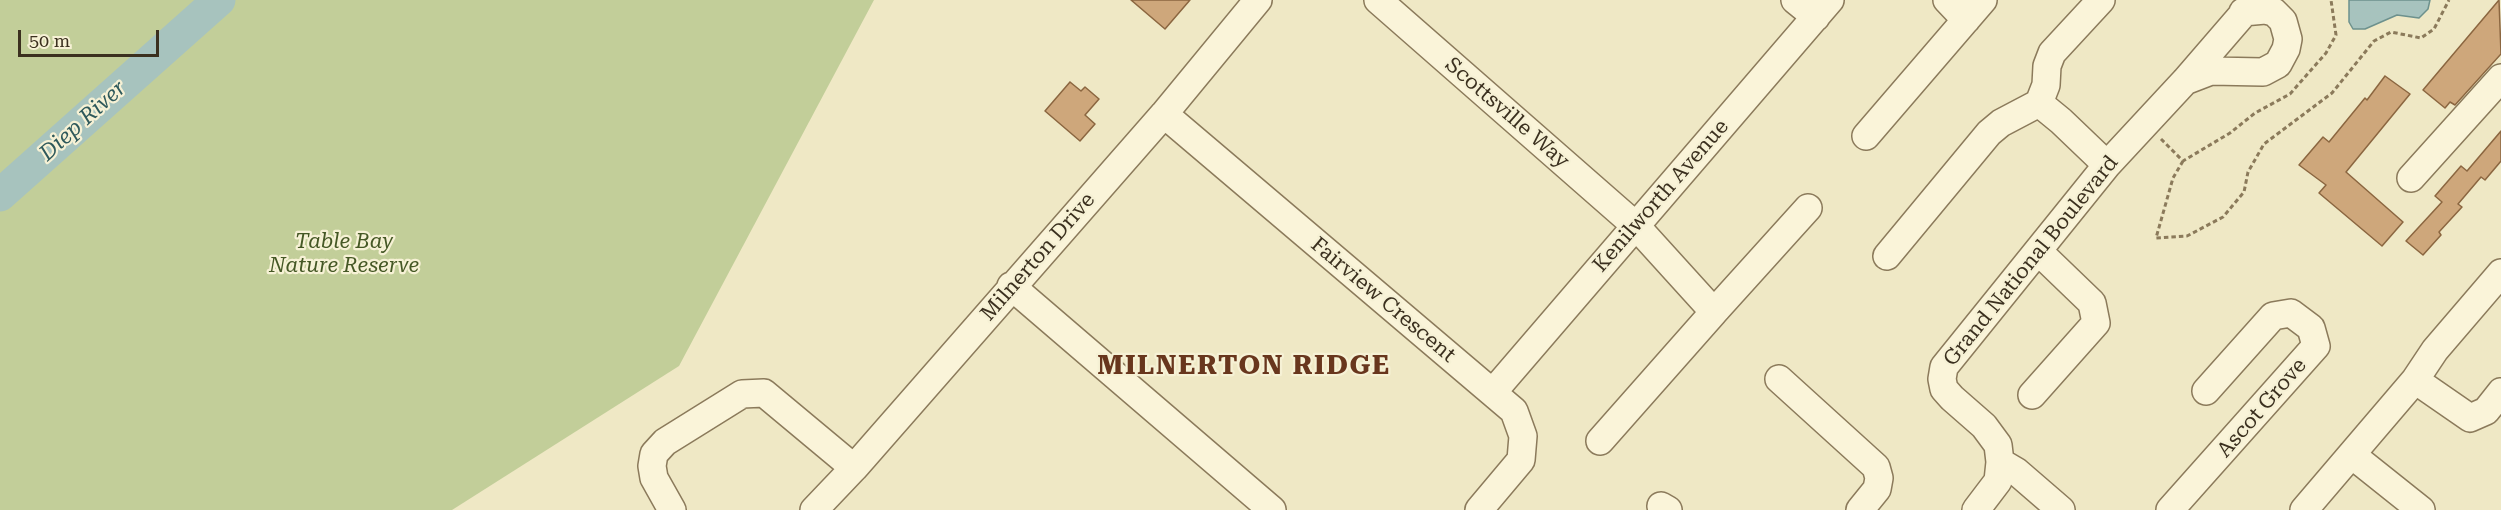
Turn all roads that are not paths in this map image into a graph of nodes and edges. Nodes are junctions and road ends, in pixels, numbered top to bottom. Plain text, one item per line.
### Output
1 (1258, 0) edge
2 (1378, 0) edge
3 (1795, 0) edge
4 (1947, 0) edge
5 (1983, 0) edge
6 (2101, 0) edge
7 (2249, 6) edge
8 (1823, 8) edge
9 (1966, 20) junction
10 (2501, 78) edge
11 (2185, 81) junction
12 (2039, 103) junction
13 (1164, 114) junction
14 (1866, 136) dead end
15 (2107, 165) junction
16 (2411, 178) dead end
17 (1808, 208) dead end
18 (1636, 226) junction
19 (2038, 251) junction
20 (1887, 256) dead end
21 (2501, 273) edge
22 (1011, 286) junction
23 (1714, 312) junction
24 (1779, 379) dead end
25 (2415, 380) junction
26 (2206, 391) dead end
27 (1493, 392) junction
28 (2501, 392) edge
29 (2032, 395) dead end
30 (1600, 441) dead end
31 (2352, 454) junction
32 (2000, 462) junction
33 (854, 468) junction
34 (827, 506) edge
35 (672, 510) edge
36 (1272, 510) edge
37 (1479, 510) edge
38 (1860, 510) edge
39 (1976, 510) edge
40 (2061, 510) edge
41 (2170, 510) edge
42 (2304, 510) edge
43 (2421, 510) edge

1 - 13 street, Milnerton Drive
2 - 18 street, Scottsville Way
3 - 8 street
4 - 9 street
5 - 9 street
6 - 12 street
7 - 11 street, Grand National Boulevard
7 - 11 street, Grand National Boulevard
8 - 18 street, Kenilworth Avenue
9 - 14 street
10 - 16 street
11 - 15 street, Grand National Boulevard
12 - 15 street
12 - 20 street
13 - 22 street, Milnerton Drive
13 - 27 street, Fairview Crescent
15 - 19 street, Grand National Boulevard
17 - 23 street
18 - 23 street, Scottsville Way
18 - 27 street, Kenilworth Avenue
19 - 29 street
19 - 32 street, Grand National Boulevard
21 - 25 street
22 - 33 street, Milnerton Drive
22 - 36 street
23 - 30 street
24 - 38 street
25 - 28 street
25 - 31 street
26 - 41 street, Ascot Grove
27 - 37 street, Fairview Crescent
31 - 42 street
31 - 43 street
32 - 39 street
32 - 40 street
33 - 34 street, Milnerton Drive
33 - 35 street

